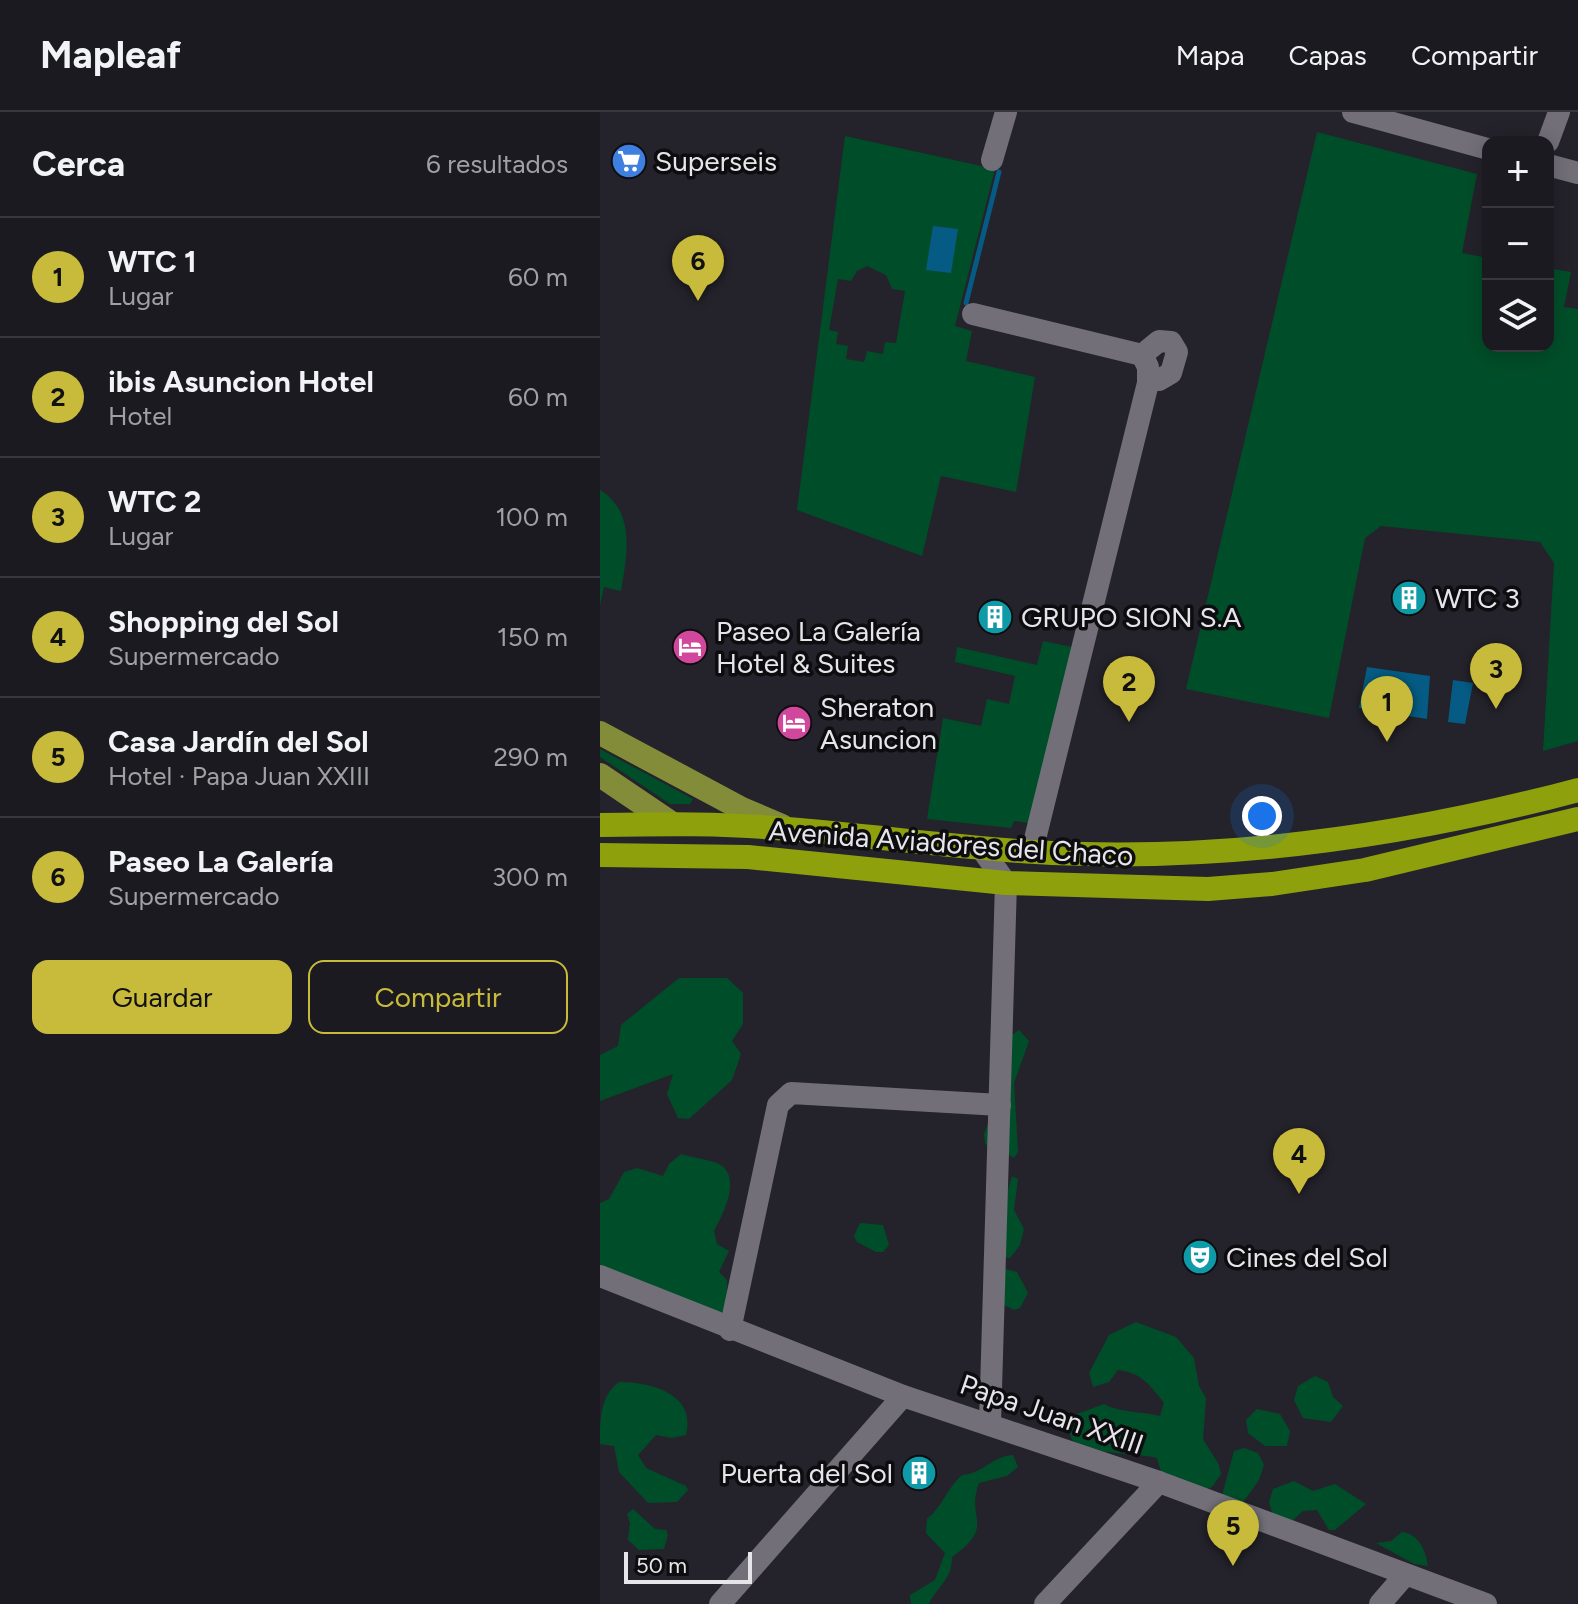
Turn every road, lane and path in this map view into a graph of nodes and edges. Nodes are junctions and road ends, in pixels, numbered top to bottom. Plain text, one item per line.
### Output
1 (1006, 112) edge
2 (1353, 112) edge
3 (1559, 112) edge
4 (1550, 136) edge
5 (1482, 147) edge
6 (992, 160) dead end
7 (1554, 167) edge
8 (1578, 173) edge
9 (973, 314) dead end
10 (1142, 355) junction
11 (1149, 380) junction
12 (600, 733) edge
13 (600, 775) edge
14 (1578, 790) edge
15 (1578, 819) edge
16 (671, 823) junction
17 (600, 825) edge
18 (788, 829) junction
19 (1387, 831) junction
20 (981, 848) junction
21 (1032, 851) junction
22 (600, 855) edge
23 (748, 857) junction
24 (1240, 885) junction
25 (1005, 895) junction
26 (1000, 1105) junction
27 (600, 1276) edge
28 (730, 1330) junction
29 (903, 1396) junction
30 (990, 1423) junction
31 (1159, 1482) junction
32 (1405, 1575) junction
33 (720, 1604) edge
34 (1045, 1604) edge
35 (1380, 1604) edge
36 (1486, 1604) edge

1 - 6 street
2 - 5 street
3 - 4 street
7 - 8 street
9 - 10 street
10 - 11 street
10 - 11 street
11 - 21 street
12 - 18 main road
13 - 16 main road
14 - 19 highway, Avenida Aviadores del Chaco
15 - 24 highway, Avenida Aviadores del Chaco
16 - 17 highway, Avenida Aviadores del Chaco
16 - 18 highway, Avenida Aviadores del Chaco
16 - 23 highway
18 - 20 highway, Avenida Aviadores del Chaco
19 - 21 highway, Avenida Aviadores del Chaco
19 - 24 highway
20 - 21 highway, Avenida Aviadores del Chaco
20 - 25 street
22 - 23 highway, Avenida Aviadores del Chaco
23 - 25 highway, Avenida Aviadores del Chaco
24 - 25 highway, Avenida Aviadores del Chaco
25 - 26 street
26 - 28 street
26 - 30 street
27 - 28 street, Papa Juan XXIII
28 - 29 street, Papa Juan XXIII
29 - 30 street, Papa Juan XXIII
29 - 33 street
30 - 31 street, Papa Juan XXIII
31 - 32 street, Papa Juan XXIII
31 - 34 street
32 - 35 street
32 - 36 street, Papa Juan XXIII

